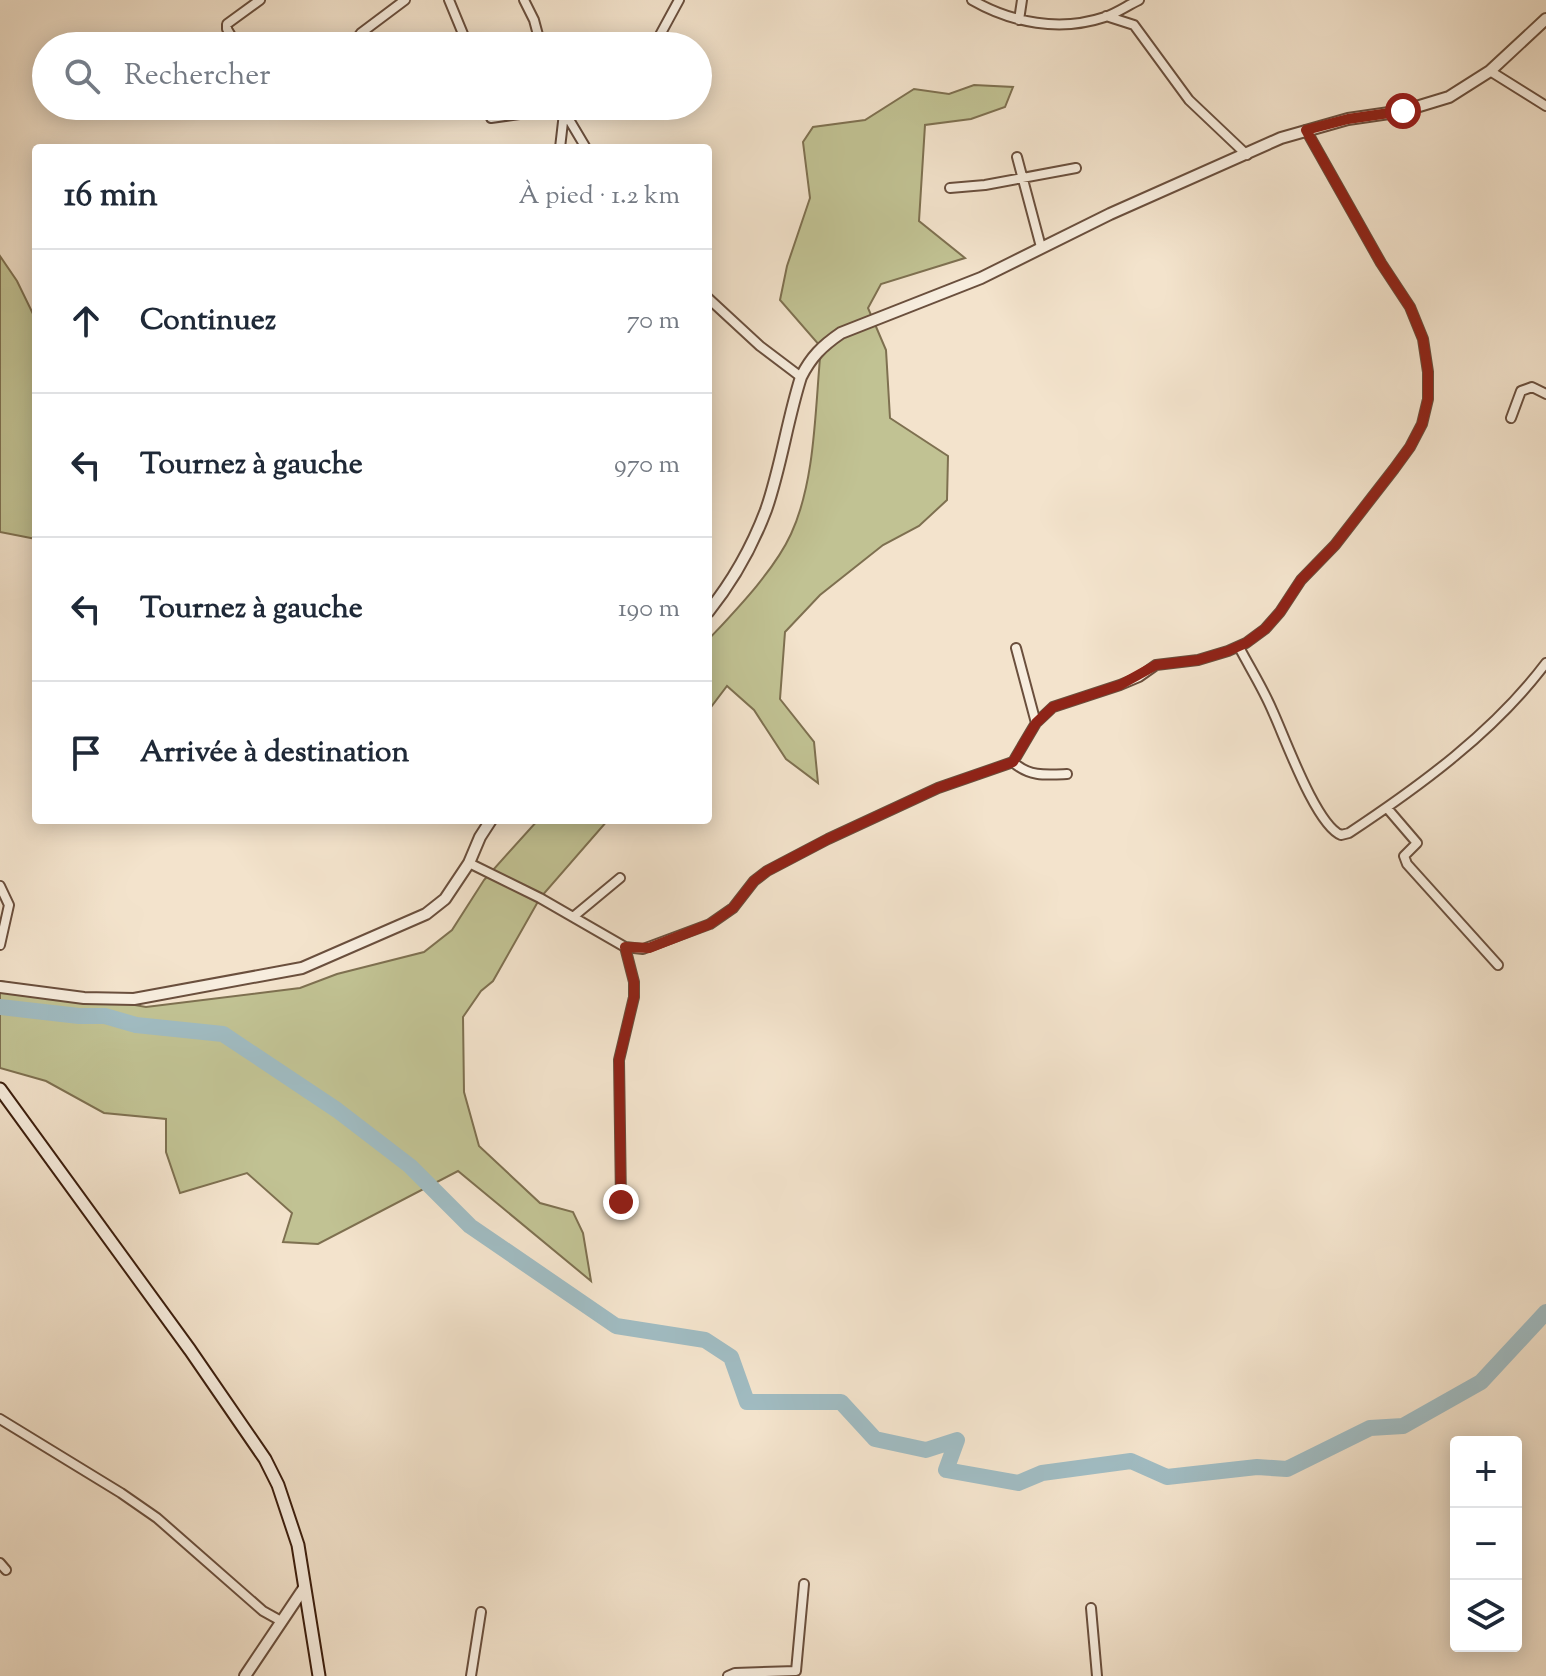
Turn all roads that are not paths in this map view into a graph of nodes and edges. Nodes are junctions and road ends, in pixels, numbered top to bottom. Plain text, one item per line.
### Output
1 (260, 0) edge
2 (405, 0) edge
3 (449, 0) edge
4 (524, 0) edge
5 (679, 0) edge
6 (972, 0) edge
7 (1022, 0) edge
8 (1139, 0) edge
9 (1106, 16) junction
10 (1546, 19) edge
11 (1019, 20) junction
12 (229, 32) edge
13 (362, 32) edge
14 (462, 32) edge
15 (537, 32) edge
16 (662, 32) edge
17 (1490, 71) junction
18 (1546, 106) edge
19 (562, 120) edge
20 (570, 120) edge
21 (1306, 130) junction
22 (560, 144) edge
23 (584, 144) edge
24 (1247, 155) junction
25 (1017, 157) dead end
26 (1076, 168) dead end
27 (1022, 178) junction
28 (950, 188) dead end
29 (1041, 247) junction
30 (712, 302) edge
31 (801, 377) junction
32 (1546, 394) edge
33 (1511, 418) dead end
34 (712, 607) edge
35 (1239, 647) junction
36 (1016, 648) dead end
37 (1546, 663) edge
38 (1036, 723) junction
39 (1013, 762) junction
40 (1067, 774) dead end
41 (1387, 808) junction
42 (488, 824) edge
43 (469, 863) junction
44 (620, 878) dead end
45 (0, 886) edge
46 (573, 917) junction
47 (0, 945) edge
48 (625, 947) junction
49 (1498, 965) dead end
50 (0, 987) edge
51 (0, 1089) edge
52 (621, 1202) dead end
53 (0, 1419) edge
54 (804, 1584) dead end
55 (304, 1588) junction
56 (1091, 1608) dead end
57 (481, 1612) dead end
58 (281, 1621) junction
59 (245, 1676) edge
60 (319, 1676) edge
61 (471, 1676) edge
62 (728, 1676) edge
63 (1097, 1676) edge

1 - 12 street
2 - 13 street
3 - 14 street
4 - 15 street
5 - 16 street
6 - 11 street
7 - 11 street
8 - 9 street
9 - 11 street
9 - 24 street
10 - 17 street
17 - 18 street
17 - 21 street
19 - 22 street
20 - 23 street
21 - 24 street
21 - 35 street
24 - 29 street
25 - 27 street
26 - 27 street
27 - 28 street
27 - 29 street
29 - 31 street
30 - 31 street
31 - 34 street
32 - 33 street
35 - 38 street
35 - 41 street
36 - 38 street
37 - 41 street
38 - 39 street
39 - 40 street
39 - 48 street
41 - 49 street
42 - 43 street
43 - 46 street
43 - 50 street
44 - 46 street
45 - 47 street
46 - 48 street
48 - 52 street
51 - 55 main road
53 - 58 street
54 - 62 street
55 - 58 street
55 - 60 main road
56 - 63 street
57 - 61 street
58 - 59 street

